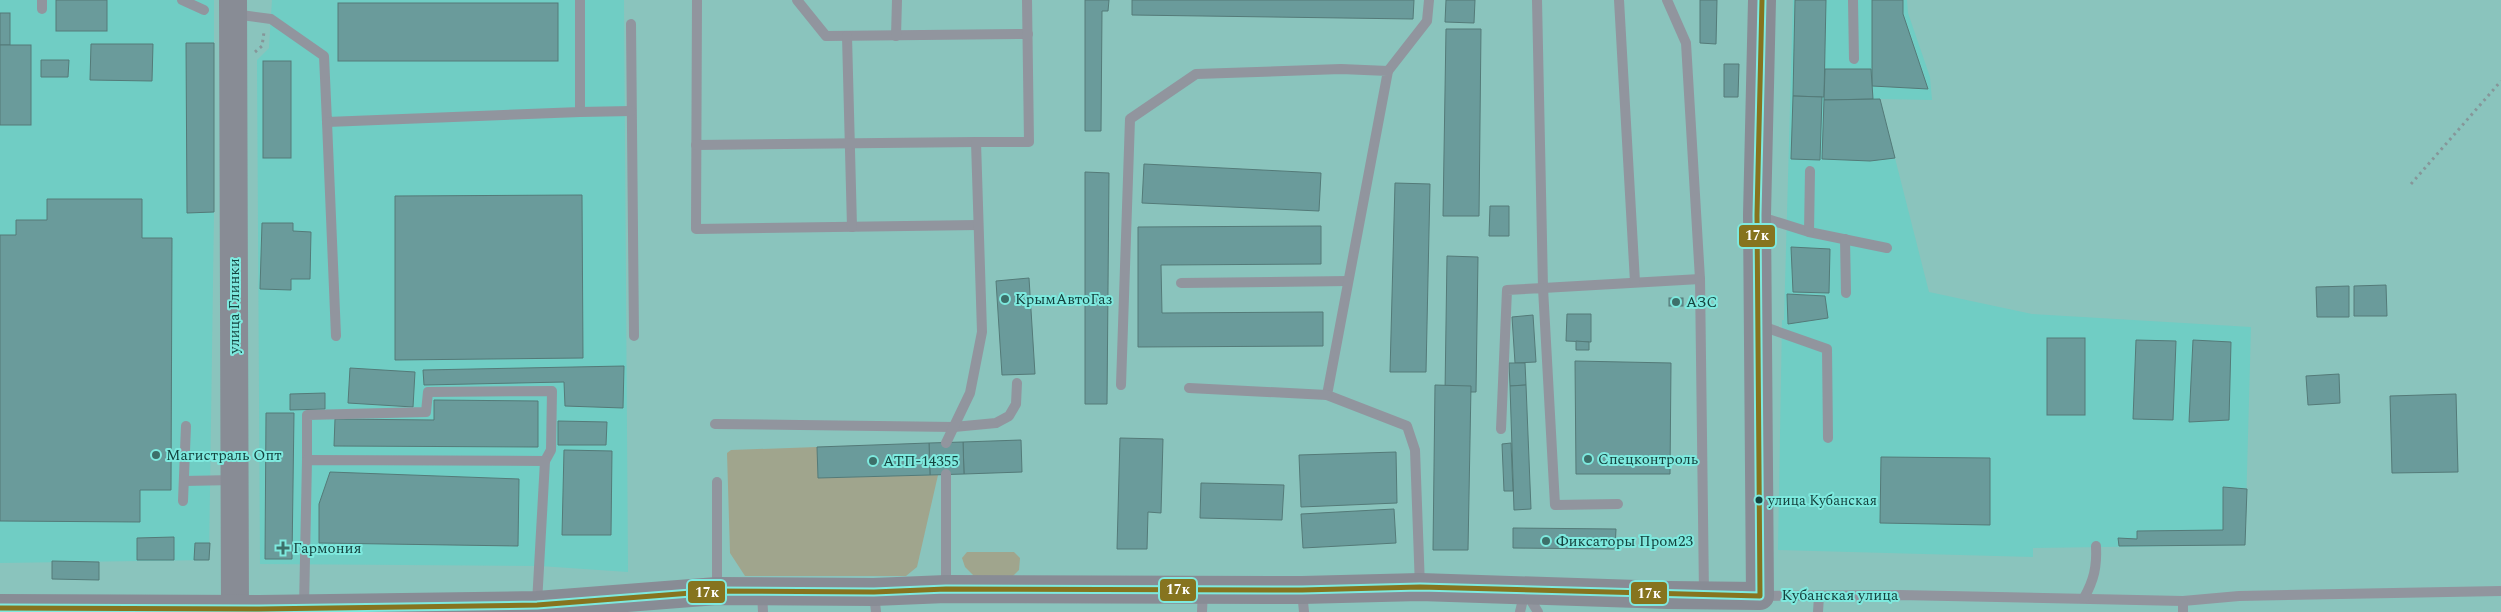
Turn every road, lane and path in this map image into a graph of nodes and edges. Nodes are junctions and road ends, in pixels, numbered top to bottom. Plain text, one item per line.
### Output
1 (182, 0) edge
2 (580, 0) edge
3 (697, 0) edge
4 (797, 0) edge
5 (897, 0) edge
6 (1027, 0) edge
7 (1429, 0) edge
8 (1537, 0) edge
9 (1619, 0) edge
10 (1666, 0) edge
11 (1762, 0) edge
12 (1853, 0) edge
13 (233, 7) edge
14 (204, 10) dead end
15 (631, 24) dead end
16 (1028, 34) junction
17 (847, 36) junction
18 (896, 36) junction
19 (1854, 58) dead end
20 (1388, 71) junction
21 (2501, 81) edge
22 (631, 111) junction
23 (580, 112) junction
24 (327, 122) junction
25 (976, 142) junction
26 (696, 145) junction
27 (1810, 171) dead end
28 (2411, 184) dead end
29 (1757, 215) junction
30 (978, 225) junction
31 (852, 227) junction
32 (1808, 232) junction
33 (1844, 239) junction
34 (1887, 248) dead end
35 (1700, 280) junction
36 (1348, 281) junction
37 (1181, 282) dead end
38 (1636, 282) junction
39 (1543, 288) junction
40 (1846, 293) dead end
41 (1758, 325) junction
42 (336, 336) dead end
43 (634, 336) dead end
44 (1017, 383) dead end
45 (1121, 386) dead end
46 (1189, 388) dead end
47 (1327, 395) junction
48 (715, 424) dead end
49 (186, 426) dead end
50 (954, 426) junction
51 (1501, 429) dead end
52 (1828, 438) dead end
53 (946, 443) dead end
54 (307, 460) junction
55 (545, 461) junction
56 (946, 474) dead end
57 (235, 480) junction
58 (184, 482) junction
59 (717, 482) dead end
60 (183, 501) dead end
61 (1618, 504) dead end
62 (2096, 546) dead end
63 (1420, 587) junction
64 (946, 588) junction
65 (717, 591) junction
66 (2501, 591) edge
67 (1704, 594) junction
68 (1760, 596) junction
69 (1819, 596) junction
70 (2084, 598) junction
71 (2183, 600) junction
72 (1202, 601) edge
73 (1303, 601) edge
74 (762, 602) edge
75 (875, 602) edge
76 (537, 605) junction
77 (1528, 605) edge
78 (0, 608) edge
79 (304, 608) junction
80 (470, 609) edge
81 (235, 610) edge
82 (1818, 612) edge
83 (2183, 612) edge

1 - 14 lane
2 - 23 lane
3 - 26 lane
4 - 17 lane
5 - 18 lane
6 - 16 lane
7 - 20 lane
8 - 39 lane
9 - 38 lane
10 - 35 lane
11 - 29 main road
12 - 19 lane
13 - 24 lane
13 - 57 main road, улица Глинки
15 - 22 lane
16 - 18 lane
16 - 25 lane
17 - 18 lane
17 - 31 lane
20 - 36 lane
20 - 45 lane
21 - 28 path
22 - 23 lane
22 - 43 lane
23 - 24 lane
24 - 42 lane
25 - 26 lane
25 - 30 lane
26 - 31 lane
27 - 32 lane
29 - 32 lane
29 - 41 main road
30 - 31 lane
30 - 50 lane
32 - 33 lane
33 - 34 lane
33 - 40 lane
35 - 38 lane
35 - 67 lane
36 - 37 lane
36 - 47 lane
38 - 39 lane
39 - 51 lane
39 - 61 lane
41 - 52 lane
41 - 68 main road
44 - 50 lane
46 - 47 lane
47 - 63 lane
48 - 50 lane
49 - 58 lane
50 - 53 lane
54 - 55 lane
54 - 55 lane
54 - 79 lane
55 - 76 lane
56 - 64 lane
57 - 58 lane
57 - 81 main road, улица Глинки
58 - 60 lane
59 - 65 lane
62 - 70 lane
63 - 73 main road, Кубанская улица
63 - 77 main road, Кубанская улица
64 - 72 main road, Кубанская улица
64 - 75 main road, Кубанская улица
65 - 74 main road, Кубанская улица
65 - 76 main road, Кубанская улица
66 - 71 lane, Кубанская улица
67 - 68 main road, Кубанская улица
67 - 77 main road, Кубанская улица
68 - 69 lane, Кубанская улица
69 - 70 lane, Кубанская улица
69 - 82 lane
70 - 71 lane, Кубанская улица
71 - 83 lane
72 - 73 main road, Кубанская улица
74 - 75 main road, Кубанская улица
76 - 80 main road, Кубанская улица
78 - 81 main road, Кубанская улица
79 - 80 main road, Кубанская улица
79 - 81 main road, Кубанская улица

